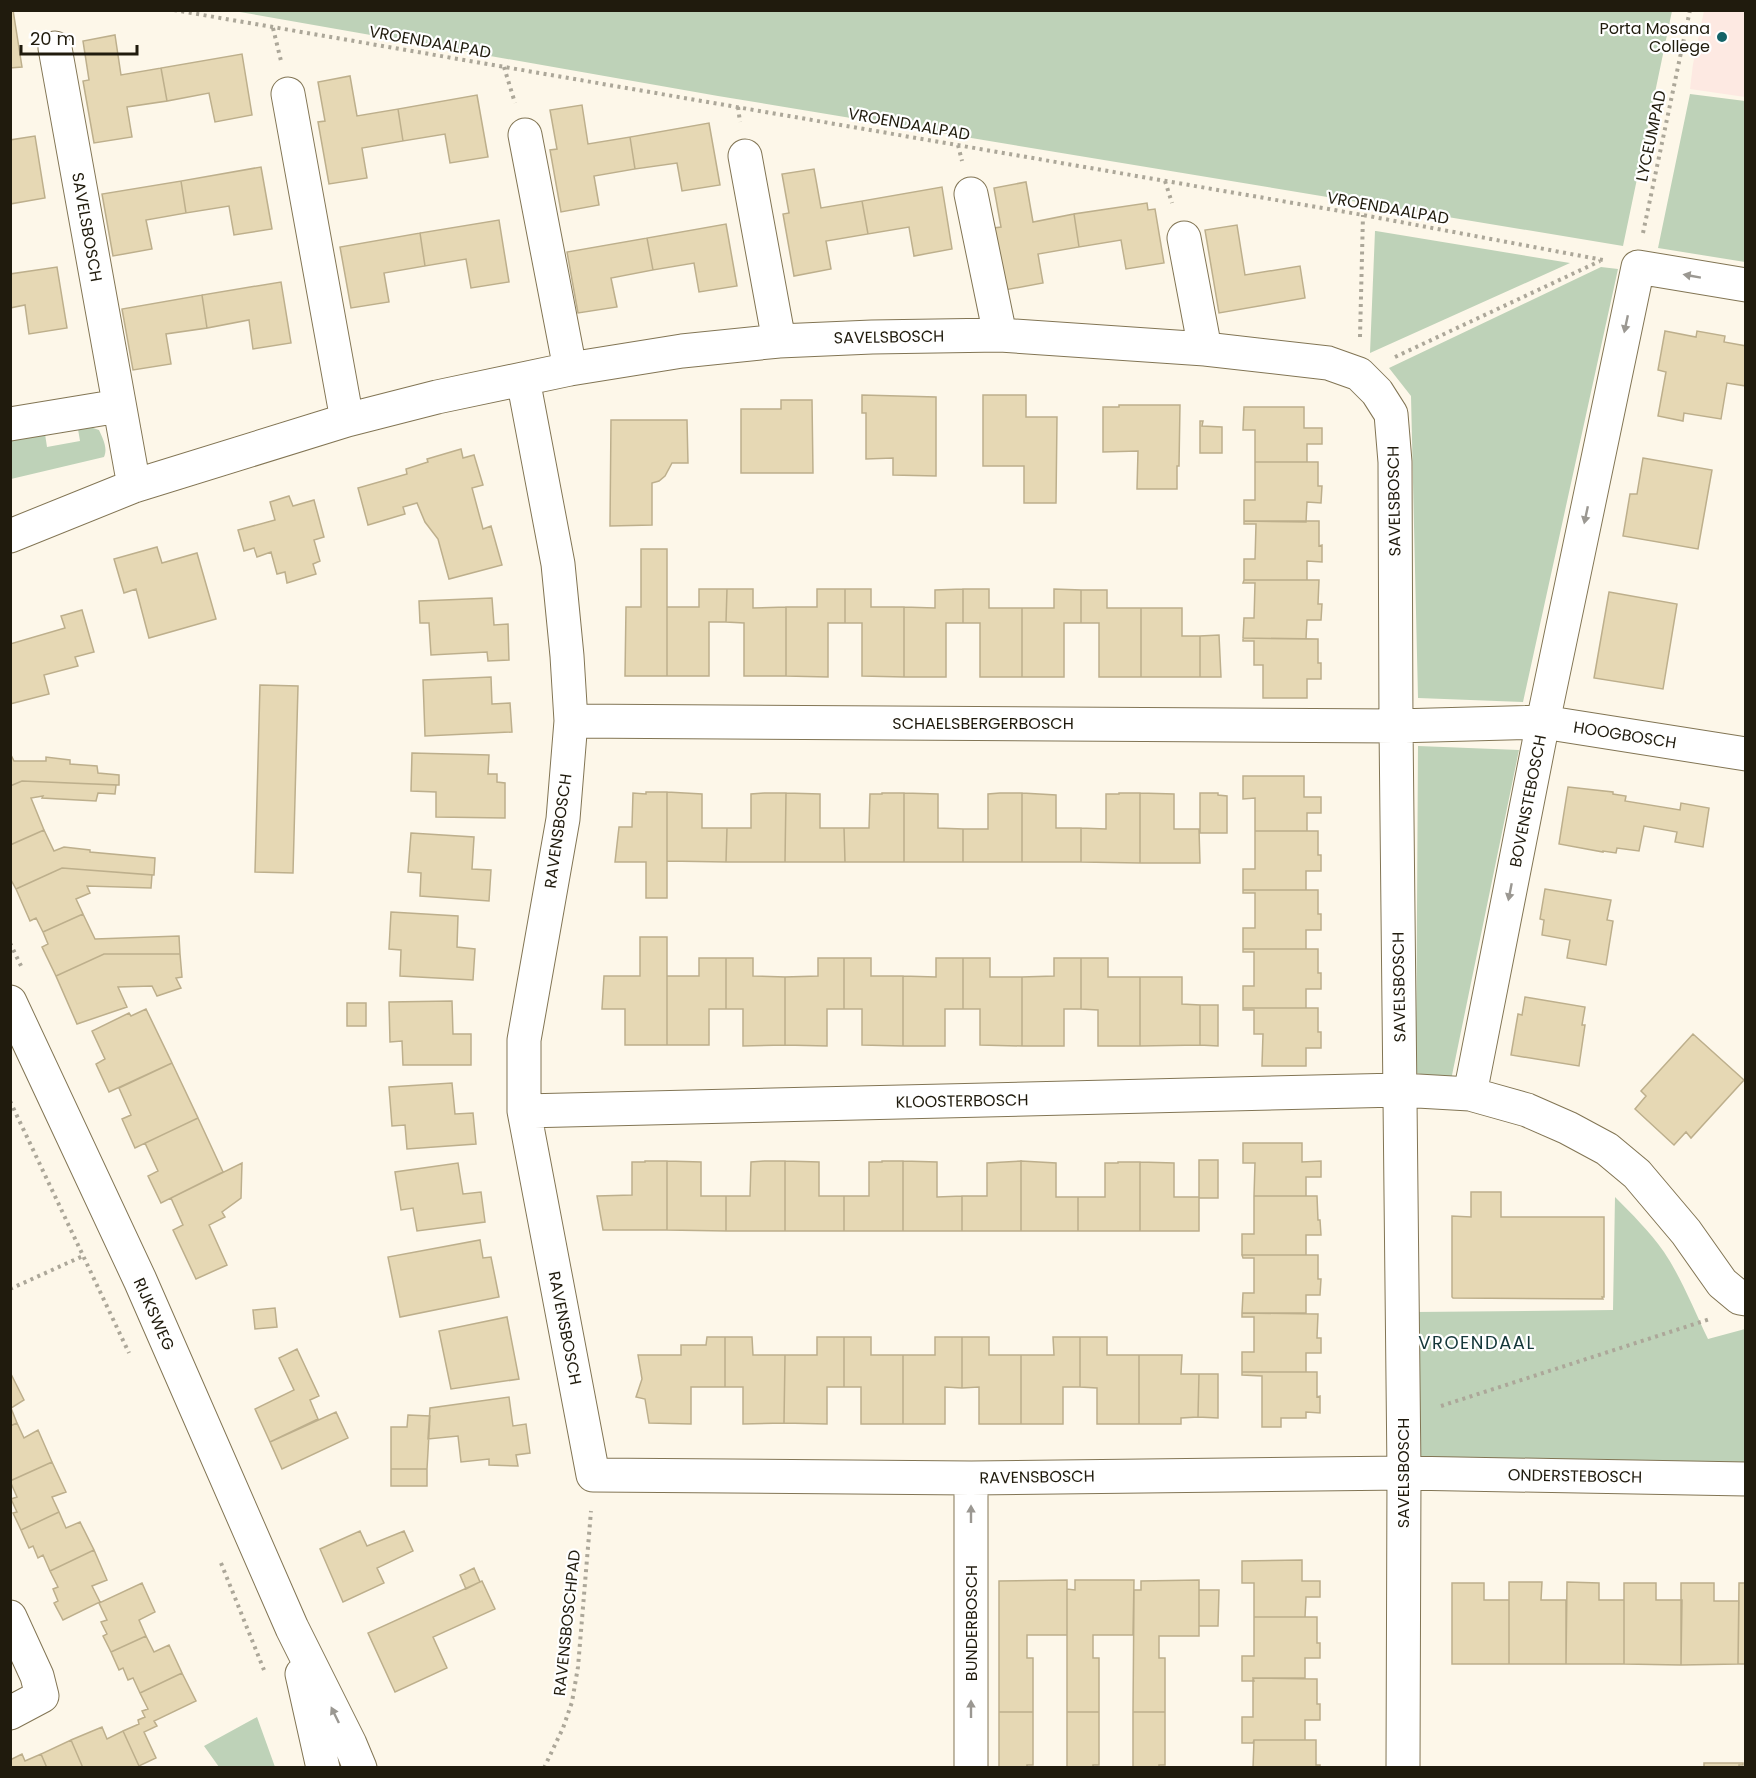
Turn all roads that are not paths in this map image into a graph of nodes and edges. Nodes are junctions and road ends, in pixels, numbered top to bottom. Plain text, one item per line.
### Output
1 (55, 48) dead end
2 (288, 94) dead end
3 (525, 135) dead end
4 (745, 156) dead end
5 (971, 194) dead end
6 (1184, 238) dead end
7 (1746, 285) edge
8 (1000, 335) junction
9 (779, 341) junction
10 (1205, 349) junction
11 (570, 369) junction
12 (523, 379) junction
13 (119, 406) junction
14 (347, 420) junction
15 (10, 424) edge
16 (134, 486) junction
17 (10, 536) edge
18 (570, 721) junction
19 (1543, 722) junction
20 (1396, 726) junction
21 (1746, 754) edge
22 (10, 1002) edge
23 (1400, 1090) junction
24 (1470, 1094) junction
25 (524, 1111) junction
26 (1746, 1299) edge
27 (1404, 1473) junction
28 (971, 1478) junction
29 (1746, 1479) edge
30 (10, 1617) edge
31 (292, 1628) junction
32 (10, 1713) edge
33 (323, 1767) edge
34 (360, 1767) edge
35 (971, 1767) edge
36 (1403, 1767) edge

1 - 13 street, SAVELSBOSCH
2 - 14 street
3 - 11 street
4 - 9 street
5 - 8 street
6 - 10 street
7 -> 19 street, BOVENSTEBOSCH
8 - 9 street, SAVELSBOSCH
8 - 10 street, SAVELSBOSCH
9 - 11 street, SAVELSBOSCH
10 - 20 street, SAVELSBOSCH
11 - 12 street, SAVELSBOSCH
12 - 14 street, SAVELSBOSCH
12 - 18 street, RAVENSBOSCH
13 - 15 street
13 - 16 street, SAVELSBOSCH
14 - 16 street, SAVELSBOSCH
16 - 17 street, SAVELSBOSCH
18 - 20 street, SCHAELSBERGERBOSCH
18 - 25 street, RAVENSBOSCH
19 - 20 street, HOOGBOSCH
19 - 21 street, HOOGBOSCH
19 -> 24 street, BOVENSTEBOSCH
20 - 23 street, SAVELSBOSCH
22 - 31 street, RIJKSWEG
23 - 24 street, KLOOSTERBOSCH
23 - 25 street, KLOOSTERBOSCH
23 - 27 street, SAVELSBOSCH
24 - 26 street
25 - 28 street, RAVENSBOSCH
27 - 28 street, RAVENSBOSCH
27 - 29 street, ONDERSTEBOSCH
27 - 36 street, SAVELSBOSCH
35 -> 28 street, BUNDERBOSCH
30 - 32 street
31 - 33 street, RIJKSWEG
34 -> 31 street, RIJKSWEG

